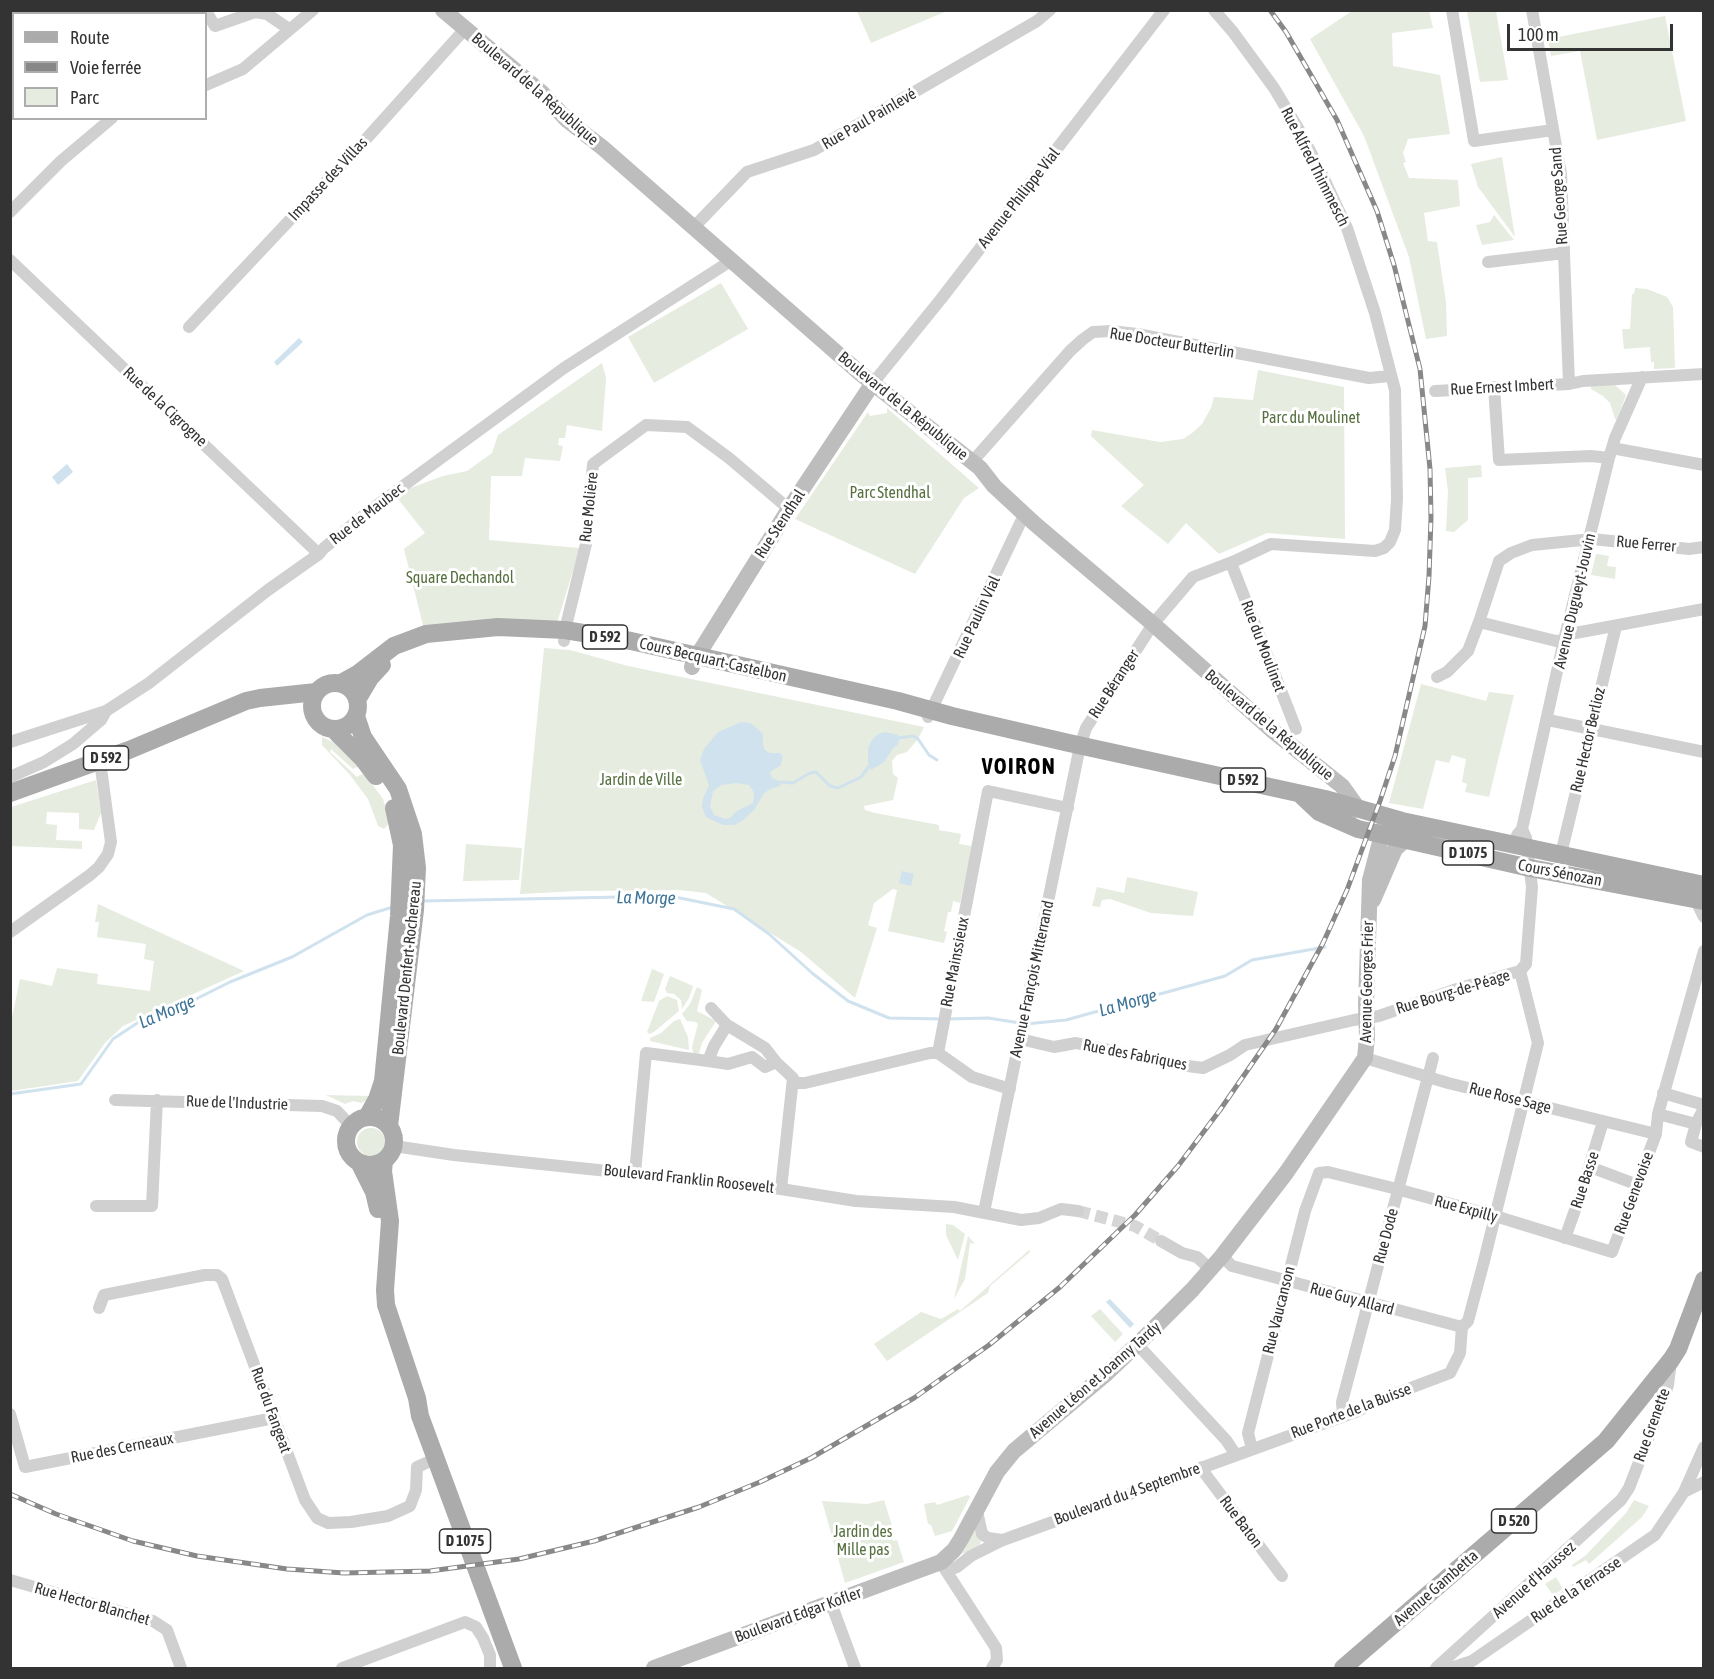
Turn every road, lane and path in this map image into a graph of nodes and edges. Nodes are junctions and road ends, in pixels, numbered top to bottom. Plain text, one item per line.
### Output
1 (313, 10) edge
2 (443, 10) edge
3 (1050, 10) edge
4 (1164, 10) edge
5 (1214, 10) edge
6 (1452, 10) edge
7 (1532, 10) edge
8 (207, 13) edge
9 (289, 29) junction
10 (465, 29) junction
11 (207, 85) edge
12 (110, 120) edge
13 (1553, 130) junction
14 (10, 212) edge
15 (693, 228) junction
16 (1564, 253) junction
17 (10, 260) edge
18 (732, 260) junction
19 (1488, 262) dead end
20 (189, 327) dead end
21 (1704, 374) edge
22 (1390, 376) junction
23 (1642, 377) junction
24 (873, 383) junction
25 (1569, 384) junction
26 (1494, 387) junction
27 (1435, 391) dead end
28 (1611, 453) junction
29 (972, 462) junction
30 (1704, 465) edge
31 (789, 509) junction
32 (1024, 515) junction
33 (1589, 540) junction
34 (1704, 547) edge
35 (319, 554) junction
36 (1231, 562) junction
37 (1704, 609) edge
38 (1479, 622) junction
39 (1153, 624) junction
40 (1616, 626) junction
41 (564, 636) junction
42 (1564, 640) junction
43 (694, 661) junction
44 (1437, 677) dead end
45 (341, 683) junction
46 (316, 692) junction
47 (272, 697) junction
48 (356, 708) junction
49 (106, 711) junction
50 (930, 714) junction
51 (314, 716) junction
52 (1548, 720) junction
53 (333, 729) junction
54 (1296, 729) dead end
55 (1591, 729) junction
56 (10, 742) edge
57 (1080, 746) junction
58 (1704, 752) edge
59 (100, 761) junction
60 (10, 777) edge
61 (10, 793) edge
62 (1301, 795) junction
63 (1357, 807) junction
64 (1068, 808) junction
65 (1319, 812) junction
66 (1386, 816) junction
67 (1382, 834) junction
68 (1406, 839) junction
69 (1519, 839) junction
70 (1561, 854) junction
71 (1606, 864) junction
72 (1530, 868) junction
73 (1701, 895) edge
74 (1370, 906) junction
75 (404, 909) junction
76 (1704, 917) edge
77 (10, 932) edge
78 (1704, 951) edge
79 (1520, 972) junction
80 (711, 1008) dead end
81 (1366, 1018) junction
82 (728, 1026) junction
83 (1021, 1034) junction
84 (1245, 1045) joint
85 (938, 1053) junction
86 (1365, 1058) junction
87 (1433, 1058) dead end
88 (708, 1061) junction
89 (776, 1062) junction
90 (1427, 1077) junction
91 (794, 1083) junction
92 (1010, 1089) junction
93 (1663, 1093) junction
94 (115, 1100) dead end
95 (157, 1100) junction
96 (1525, 1101) junction
97 (1704, 1107) edge
98 (1658, 1114) junction
99 (367, 1117) junction
100 (1603, 1122) junction
101 (1696, 1124) junction
102 (351, 1126) junction
103 (389, 1126) junction
104 (1656, 1134) junction
105 (1704, 1147) edge
106 (389, 1154) junction
107 (360, 1164) junction
108 (1590, 1170) junction
109 (635, 1173) junction
110 (1319, 1173) joint
111 (1633, 1185) junction
112 (781, 1189) junction
113 (1398, 1190) junction
114 (96, 1206) dead end
115 (1078, 1211) tunnel mouth
116 (984, 1212) junction
117 (1495, 1216) junction
118 (1567, 1236) junction
119 (1161, 1241) tunnel mouth
120 (1609, 1248) joint
121 (1216, 1262) junction
122 (1704, 1280) edge
123 (1287, 1281) junction
124 (1368, 1303) junction
125 (99, 1308) dead end
126 (1463, 1327) junction
127 (1137, 1344) junction
128 (1671, 1360) junction
129 (10, 1414) edge
130 (1343, 1415) junction
131 (420, 1416) junction
132 (274, 1418) junction
133 (1704, 1447) edge
134 (1252, 1449) junction
135 (1236, 1455) junction
136 (435, 1459) junction
137 (1202, 1467) junction
138 (1704, 1482) edge
139 (1629, 1488) joint
140 (1684, 1492) junction
141 (977, 1511) junction
142 (1003, 1540) junction
143 (971, 1556) junction
144 (941, 1562) junction
145 (1282, 1576) dead end
146 (10, 1580) edge
147 (962, 1595) junction
148 (831, 1603) junction
149 (181, 1668) edge
150 (342, 1668) edge
151 (490, 1668) edge
152 (512, 1668) edge
153 (654, 1668) edge
154 (855, 1668) edge
155 (992, 1668) edge
156 (1343, 1668) edge
157 (1436, 1668) edge
158 (1451, 1668) edge

1 - 9 street
2 - 10 street, Boulevard de la République
3 - 15 street, Rue Paul Painlevé
4 - 24 street, Avenue Philippe Vial
5 - 22 street, Rue Alfred Thimmesch
6 - 13 street
7 - 13 street, Rue George Sand
8 - 9 street
9 - 11 street
10 - 15 street, Boulevard de la République
10 - 20 street, Impasse des Villas
12 - 14 street
13 - 16 street, Rue George Sand
15 - 18 street, Boulevard de la République
16 - 19 street
16 - 25 street, Rue George Sand
17 - 35 street, Rue de la Cigrogne
18 - 24 street, Boulevard de la République
18 - 35 street, Rue de Maubec
21 - 23 street, Rue Ernest Imbert
22 - 29 street, Rue Docteur Butterlin
22 - 36 street, Rue Alfred Thimmesch
23 - 25 street, Rue Ernest Imbert
23 - 28 street, Avenue Dugueyt-Jouvin
24 - 29 street, Boulevard de la République
24 - 31 street, Rue Stendhal
25 - 26 street, Rue Ernest Imbert
26 - 27 street, Rue Ernest Imbert
26 - 28 street
28 - 30 street
28 - 33 street, Avenue Dugueyt-Jouvin
29 - 32 street, Boulevard de la République
31 - 41 street, Rue Molière
31 - 43 street, Rue Stendhal
32 - 39 street, Boulevard de la République
32 - 50 street, Rue Paulin Vial
33 - 34 street, Rue Ferrer
33 - 38 street, Rue Ferrer
33 - 42 street, Avenue Dugueyt-Jouvin
35 - 49 street, Rue de Maubec
36 - 39 street, Rue Béranger
36 - 54 street, Rue du Moulinet
37 - 40 street
38 - 42 street
38 - 44 street, Rue Ferrer
39 - 57 street, Rue Béranger
39 - 63 street, Boulevard de la République
40 - 42 street
40 - 55 street, Rue Hector Berlioz
41 - 43 main road, Cours Becquart-Castelbon / D 592
41 - 45 main road, Cours Becquart-Castelbon / D 592
41 - 48 main road, Cours Becquart-Castelbon / D 592
42 - 52 street, Avenue Dugueyt-Jouvin
43 - 50 main road, Cours Becquart-Castelbon / D 592
45 - 46 main road
45 - 48 main road
46 - 47 main road, D 592
46 - 51 main road
47 - 51 main road
47 - 59 main road, D 592
48 - 53 main road
48 - 75 main road, Boulevard Denfert-Rochereau
49 - 56 street
49 - 60 street, Rue de Maubec
50 - 57 main road, Cours Becquart-Castelbon / D 592
51 - 53 main road
52 - 55 street
52 - 69 street, Avenue Dugueyt-Jouvin
53 - 75 main road, Boulevard Denfert-Rochereau
55 - 58 street
55 - 70 street, Rue Hector Berlioz
57 - 62 main road, Cours Becquart-Castelbon / D 592
57 - 64 street, Avenue François Mitterrand
59 - 61 main road, D 592
59 - 77 street
62 - 63 main road, Cours Becquart-Castelbon / D 592
62 - 65 main road, Cours Becquart-Castelbon / D 592
63 - 65 street
63 - 66 main road, Cours Becquart-Castelbon / D 592
64 - 83 street, Avenue François Mitterrand
64 - 85 street, Rue Mainssieux
65 - 67 main road, Cours Becquart-Castelbon / D 592
66 - 67 street, Avenue Georges Frier
66 - 69 main road, Cours Sénozan
67 - 68 main road, Cours Sénozan / D 1075
67 - 74 street, Avenue Georges Frier
68 - 72 main road, Cours Sénozan / D 1075
68 - 74 street, Avenue Georges Frier
69 - 70 main road, Cours Sénozan
69 - 72 street
70 - 71 main road, Cours Sénozan
71 - 72 main road
71 - 73 main road, Cours Sénozan
72 - 73 main road, Cours Sénozan / D 1075
72 - 79 street
73 - 76 street
74 - 81 street, Avenue Georges Frier
75 - 99 main road, Boulevard Denfert-Rochereau
75 - 103 main road, Boulevard Denfert-Rochereau
78 - 93 street, Rue Genevoise
79 - 81 street, Rue Bourg-de-Péage
79 - 96 street
80 - 82 street
81 - 84 street, Rue Bourg-de-Péage
81 - 86 street, Avenue Georges Frier
82 - 88 street
82 - 89 street
83 - 84 street, Rue des Fabriques
83 - 92 street, Avenue François Mitterrand
85 - 91 street
85 - 92 street
86 - 90 street, Rue Rose Sage
86 - 121 street, Avenue Léon et Joanny Tardy
87 - 90 street, Rue Dode
88 - 89 street
88 - 109 street
89 - 91 street
90 - 96 street, Rue Rose Sage
90 - 113 street, Rue Dode
91 - 112 street
92 - 116 street, Avenue François Mitterrand
93 - 97 street
93 - 98 street, Rue Genevoise
94 - 95 street, Rue de l'Industrie
95 - 102 street, Rue de l'Industrie
95 - 114 street
96 - 100 street, Rue Rose Sage
96 - 117 street
97 - 101 street
98 - 101 street
98 - 104 street, Rue Genevoise
99 - 102 main road
99 - 103 main road
100 - 104 street, Rue Rose Sage
100 - 108 street, Rue Basse
101 - 105 street
102 - 107 main road, Boulevard Denfert-Rochereau
103 - 106 main road, Boulevard Denfert-Rochereau
104 - 111 street, Rue Genevoise
106 - 107 main road
106 - 109 street, Boulevard Franklin Roosevelt
106 - 131 main road, Boulevard Denfert-Rochereau / D 1075
107 - 131 main road, Boulevard Denfert-Rochereau / D 1075
108 - 111 street
108 - 118 street, Rue Basse
109 - 112 street, Boulevard Franklin Roosevelt
110 - 113 street, Rue Expilly
110 - 123 street, Rue Vaucanson
111 - 120 street, Rue Genevoise
112 - 116 street, Boulevard Franklin Roosevelt
113 - 117 street, Rue Expilly
113 - 124 street, Rue Dode
115 - 116 street, Boulevard Franklin Roosevelt
117 - 118 street, Rue Expilly
117 - 126 street
118 - 120 street, Rue Expilly
119 - 121 street, Rue Guy Allard
121 - 123 street, Rue Guy Allard
121 - 127 street, Avenue Léon et Joanny Tardy
122 - 128 main road, Avenue Gambetta / D 520
123 - 124 street, Rue Guy Allard
123 - 134 street, Rue Vaucanson
124 - 126 street, Rue Guy Allard
124 - 130 street, Rue Dode
125 - 132 street, Rue du Fangeat
126 - 130 street, Rue Porte de la Buisse
127 - 135 street
127 - 141 street, Avenue Léon et Joanny Tardy
128 - 139 street, Rue Grenette
128 - 156 main road, Avenue Gambetta / D 520
129 - 132 street, Rue des Cerneaux
130 - 134 street, Rue Porte de la Buisse
131 - 136 main road, Boulevard Denfert-Rochereau / D 1075
132 - 136 street, Rue du Fangeat
133 - 140 street, Rue de la Terrasse
134 - 135 street, Boulevard du 4 Septembre
135 - 137 street, Boulevard du 4 Septembre
136 - 152 main road, Boulevard Denfert-Rochereau / D 1075
137 - 142 street, Boulevard du 4 Septembre
137 - 145 street, Rue Baton
138 - 140 street
139 - 157 street, Avenue d'Haussez
140 - 158 street, Rue de la Terrasse
141 - 142 street
141 - 144 street, Avenue Léon et Joanny Tardy
142 - 143 street, Boulevard du 4 Septembre
143 - 144 street, Boulevard du 4 Septembre
143 - 147 street
144 - 147 street
144 - 148 street, Boulevard Edgar Kofler
146 - 149 street, Rue Hector Blanchet
147 - 155 street
148 - 153 street, Boulevard Edgar Kofler
148 - 154 street
150 - 151 street

